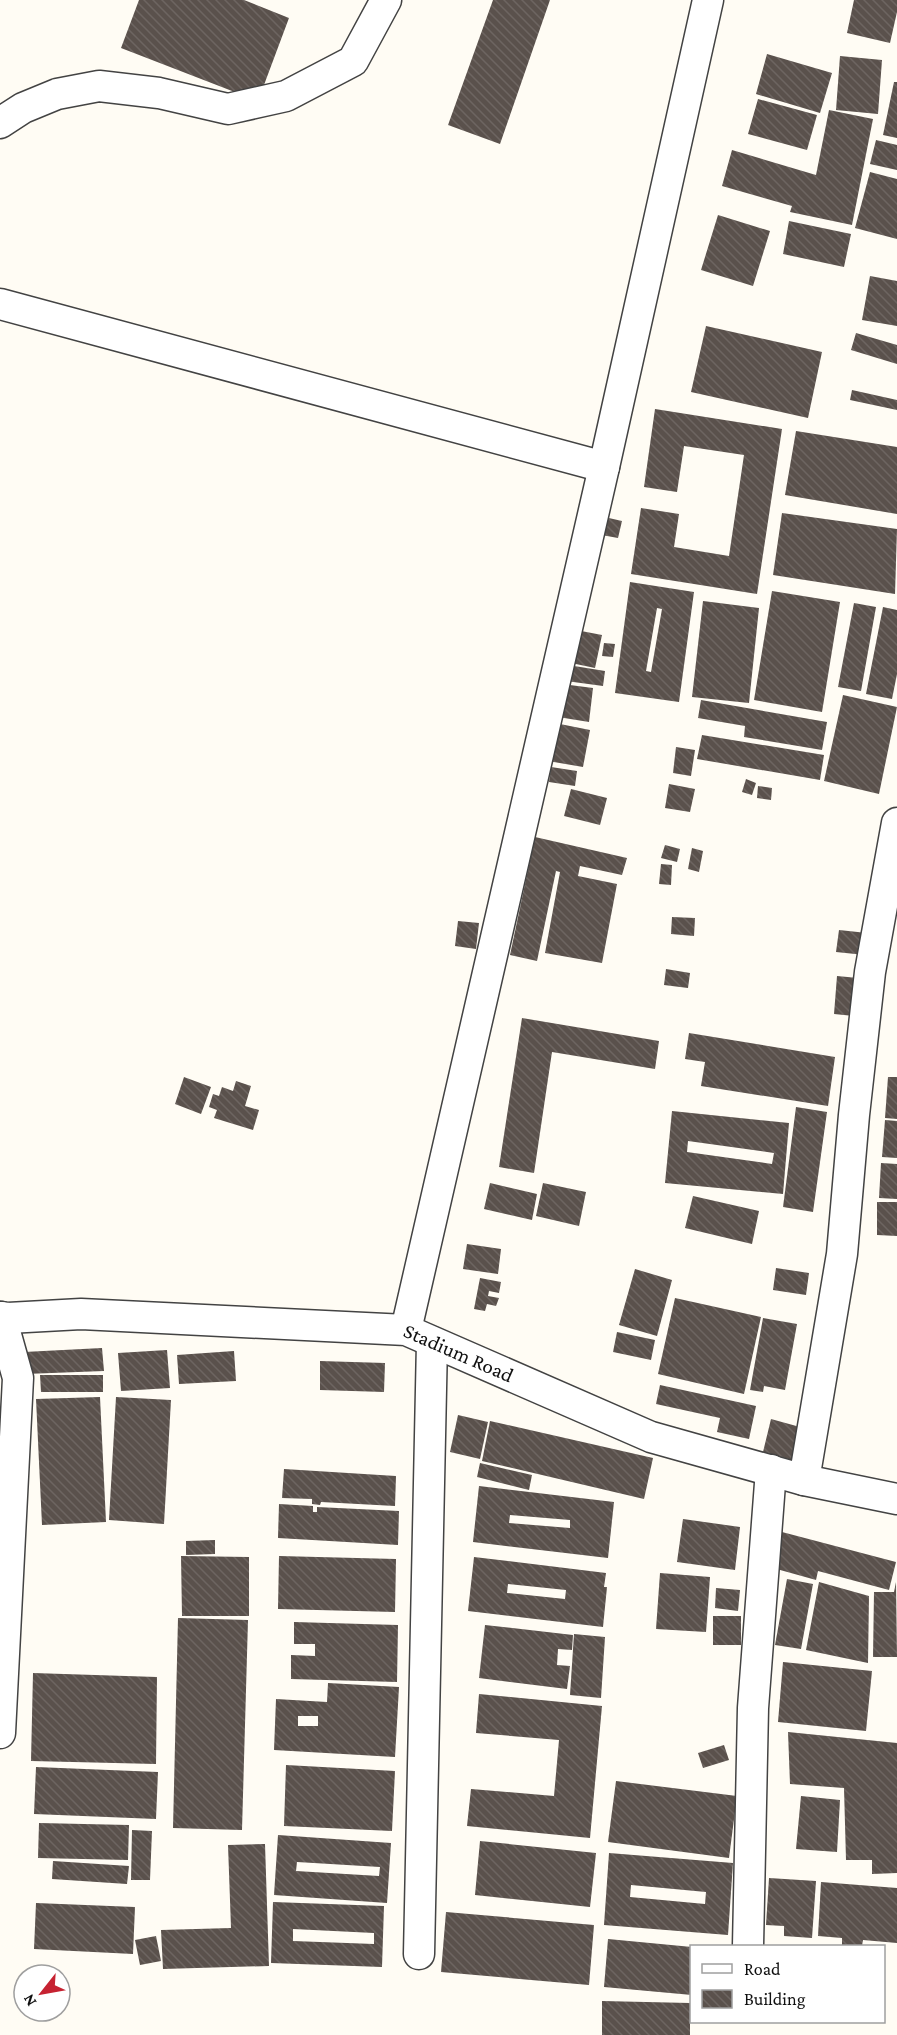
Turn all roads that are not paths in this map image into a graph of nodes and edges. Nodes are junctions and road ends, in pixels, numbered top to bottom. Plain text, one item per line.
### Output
1 (386, 0) edge
2 (708, 0) edge
3 (0, 123) edge
4 (0, 304) edge
5 (604, 466) junction
6 (897, 823) edge
7 (891, 901) edge
8 (1, 1317) edge
9 (406, 1330) junction
10 (432, 1342) junction
11 (771, 1470) junction
12 (804, 1480) junction
13 (897, 1499) edge
14 (0, 1733) edge
15 (748, 1945) edge
16 (419, 1954) dead end

1 - 3 street
2 - 5 street
4 - 5 street
5 - 9 street
6 - 7 street
7 - 12 street
8 - 9 street, Stadium Road
8 - 14 street
9 - 10 street, Stadium Road
10 - 11 street, Stadium Road
10 - 16 street
11 - 12 street, Stadium Road
11 - 15 street
12 - 13 street, Stadium Road

